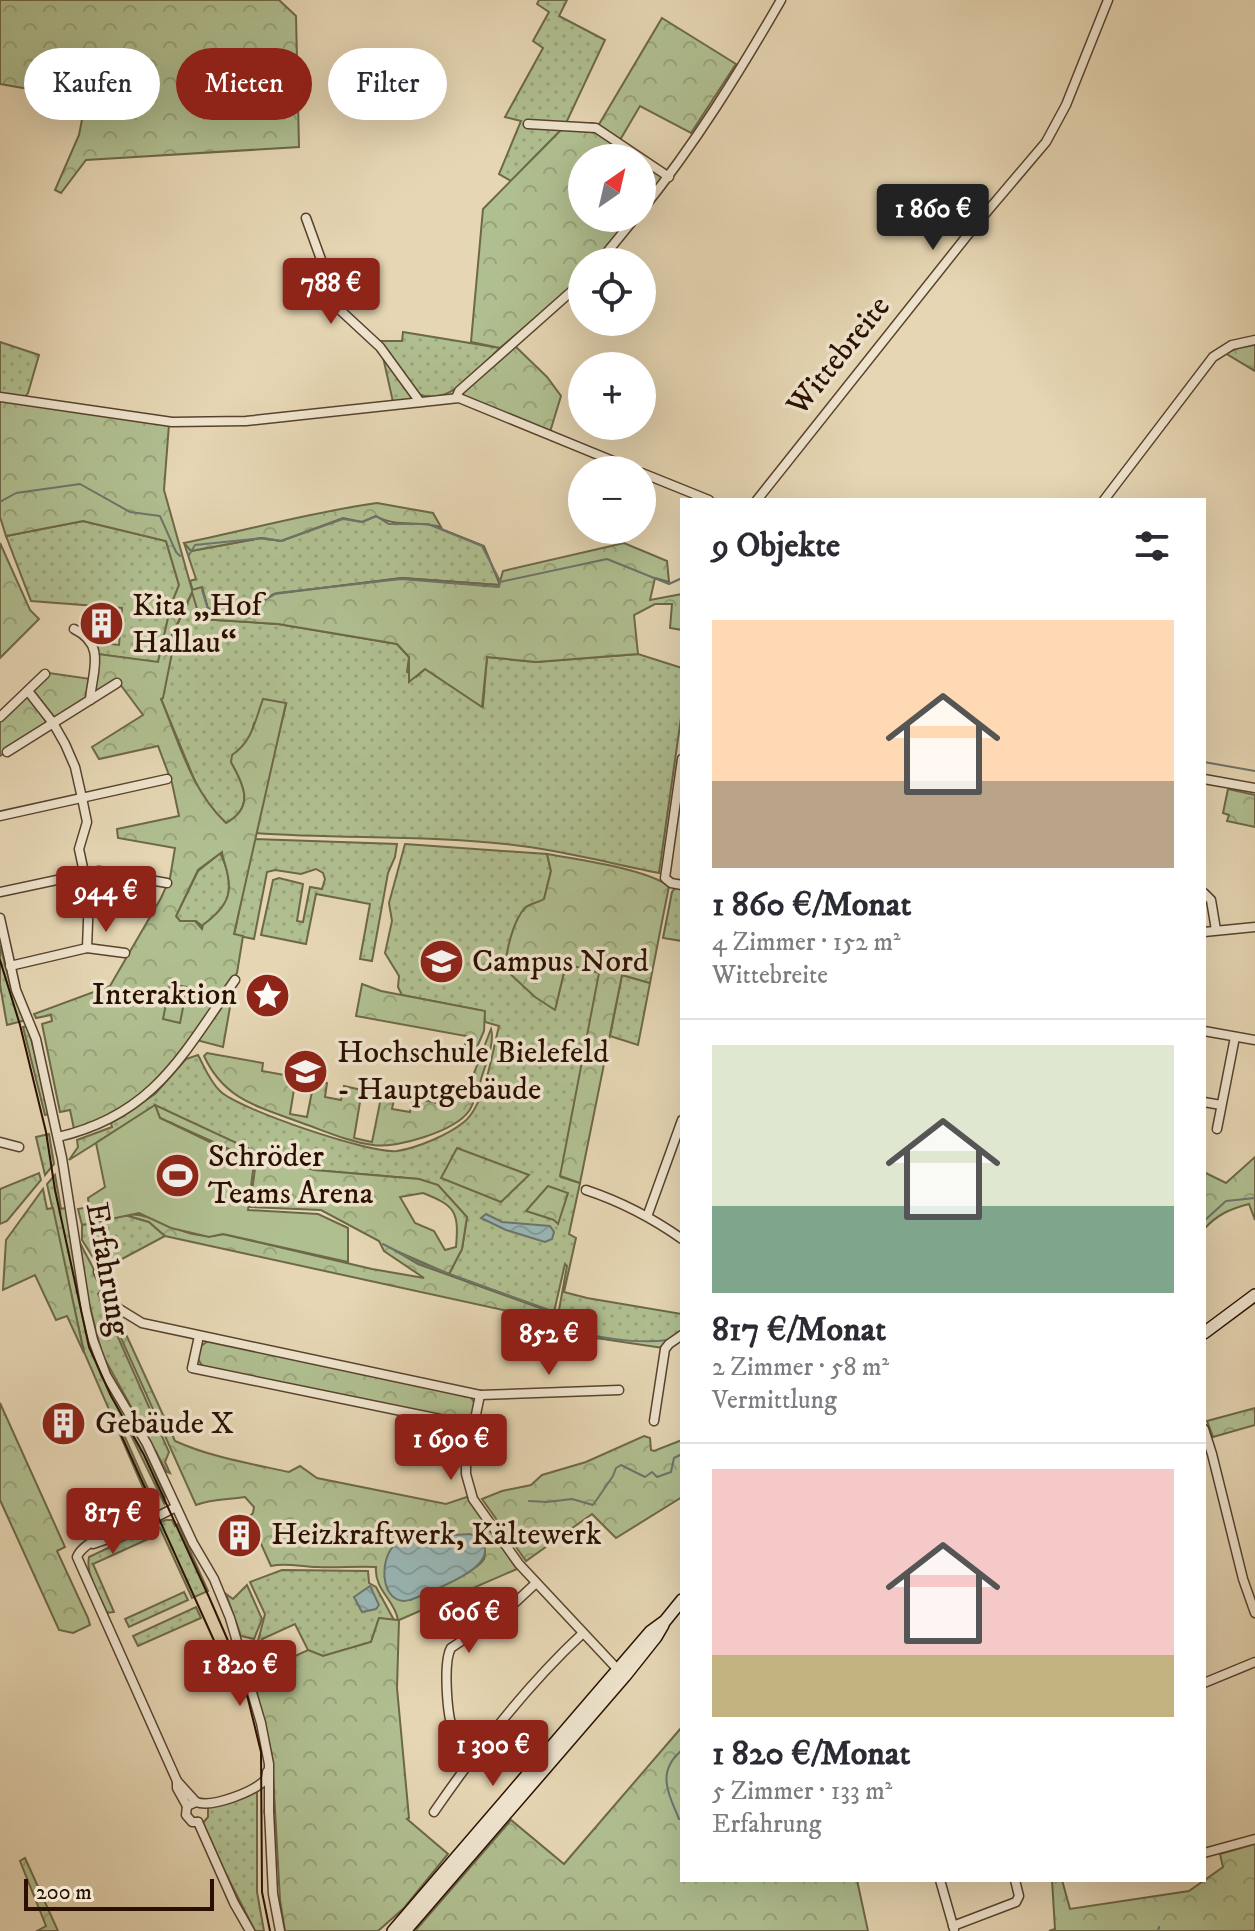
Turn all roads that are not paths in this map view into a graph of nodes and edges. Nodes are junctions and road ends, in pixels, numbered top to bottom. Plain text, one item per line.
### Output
1 (781, 0) edge
2 (1108, 0) edge
3 (528, 124) dead end
4 (669, 177) junction
5 (656, 193) edge
6 (306, 218) dead end
7 (624, 232) edge
8 (610, 248) edge
9 (568, 294) edge
10 (1255, 340) edge
11 (0, 397) edge
12 (456, 398) junction
13 (420, 402) junction
14 (600, 456) edge
15 (656, 479) edge
16 (704, 498) edge
17 (759, 498) edge
18 (1106, 498) edge
19 (74, 629) dead end
20 (45, 674) dead end
21 (117, 683) dead end
22 (28, 691) junction
23 (90, 700) junction
24 (0, 717) edge
25 (53, 723) junction
26 (7, 752) dead end
27 (680, 773) edge
28 (167, 779) dead end
29 (1206, 779) edge
30 (1255, 788) edge
31 (82, 798) junction
32 (0, 816) edge
33 (85, 872) junction
34 (167, 883) dead end
35 (680, 884) edge
36 (0, 892) edge
37 (1206, 895) edge
38 (0, 918) edge
39 (1255, 927) edge
40 (1216, 930) junction
41 (1206, 932) edge
42 (87, 948) junction
43 (125, 953) dead end
44 (10, 966) junction
45 (235, 980) dead end
46 (1206, 1031) edge
47 (1235, 1037) junction
48 (1255, 1040) edge
49 (1206, 1102) edge
50 (1221, 1105) junction
51 (680, 1126) edge
52 (1217, 1129) dead end
53 (58, 1137) junction
54 (0, 1142) edge
55 (19, 1147) dead end
56 (586, 1190) dead end
57 (648, 1214) junction
58 (680, 1238) edge
59 (98, 1272) dead end
60 (1255, 1295) edge
61 (1206, 1332) edge
62 (199, 1336) junction
63 (680, 1337) edge
64 (619, 1390) dead end
65 (480, 1395) junction
66 (654, 1421) dead end
67 (474, 1426) junction
68 (1206, 1435) edge
69 (176, 1507) junction
70 (536, 1583) junction
71 (680, 1602) edge
72 (1255, 1613) edge
73 (583, 1633) junction
74 (1255, 1662) edge
75 (622, 1673) junction
76 (1206, 1682) edge
77 (472, 1756) junction
78 (267, 1758) junction
79 (259, 1786) junction
80 (195, 1804) junction
81 (269, 1812) junction
82 (434, 1812) dead end
83 (198, 1822) junction
84 (1255, 1839) edge
85 (1206, 1852) edge
86 (941, 1882) edge
87 (1016, 1882) edge
88 (953, 1928) edge
89 (250, 1931) edge
90 (280, 1931) edge
91 (393, 1931) edge
92 (405, 1931) edge

1 - 4 street
2 - 17 street, Wittebreite
3 - 4 street
4 - 5 street
6 - 13 street
7 - 8 street
9 - 12 street
10 - 18 street
11 - 13 street
12 - 13 street
12 - 14 street
15 - 16 street
19 - 23 street
20 - 22 street
21 - 23 street
22 - 24 street
22 - 25 street
23 - 25 street
25 - 26 street
25 - 31 street
27 - 35 street
28 - 31 street
29 - 30 street
31 - 32 street
31 - 33 street
33 - 34 street
33 - 36 street
33 - 42 street
37 - 40 street
38 - 44 street, Erfahrung
39 - 40 street
40 - 41 street
42 - 43 street
42 - 44 street
44 - 53 street, Erfahrung
45 - 53 street
46 - 47 street
47 - 48 street
47 - 50 street
49 - 50 street
50 - 52 street
51 - 57 street
53 - 69 street, Erfahrung
54 - 55 street
56 - 57 street
57 - 58 street
59 - 62 street
60 - 61 street
62 - 65 street
62 - 67 street
63 - 66 street
64 - 65 street
65 - 67 street
67 - 70 street
68 - 72 street
69 - 78 street, Erfahrung
69 - 80 street
70 - 73 street
70 - 77 street
71 - 75 street
73 - 75 street
73 - 77 street
74 - 76 street
75 - 91 street
75 - 92 street
77 - 82 street
78 - 79 street
78 - 81 street, Erfahrung
79 - 80 street
79 - 81 street
80 - 83 street
80 - 83 street
81 - 90 street, Erfahrung
83 - 89 street
84 - 85 street
86 - 88 street
87 - 88 street

